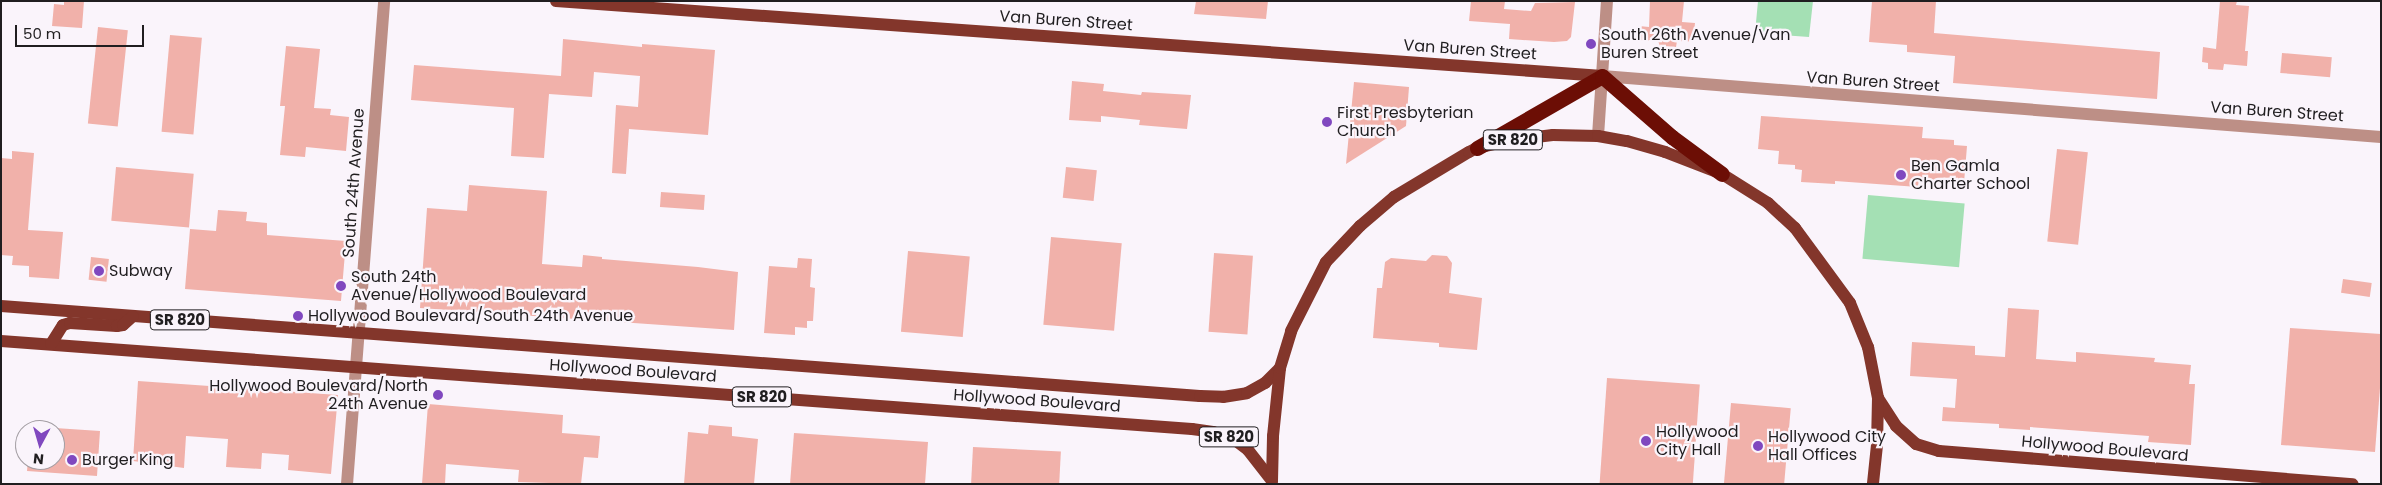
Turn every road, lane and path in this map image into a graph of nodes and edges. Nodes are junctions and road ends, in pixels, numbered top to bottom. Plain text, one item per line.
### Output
1 (384, 1) edge
2 (556, 1) edge
3 (1608, 1) edge
4 (1602, 76) junction
5 (1598, 136) junction
6 (2381, 137) edge
7 (1478, 148) junction
8 (1722, 174) junction
9 (1, 306) edge
10 (133, 316) junction
11 (358, 332) junction
12 (1, 341) edge
13 (51, 344) junction
14 (356, 366) junction
15 (1280, 368) junction
16 (1878, 398) junction
17 (2241, 480) edge
18 (1272, 482) edge
19 (2329, 483) edge
20 (347, 484) edge
21 (1873, 484) edge
22 (2353, 484) edge

1 - 11 street, South 24th Avenue
2 - 4 main road, Van Buren Street
3 - 4 street
4 - 5 street
4 - 6 street, Van Buren Street
4 - 7 highway
4 - 8 highway
5 - 7 main road, SR 820
5 - 8 main road, SR 820
7 - 15 main road, SR 820
8 - 16 main road, SR 820
9 - 10 main road, Hollywood Boulevard / SR 820
10 - 11 main road, Hollywood Boulevard / SR 820
10 - 13 main road
11 - 14 street, South 24th Avenue
11 - 15 main road, Hollywood Boulevard / SR 820
12 - 13 main road, Hollywood Boulevard / SR 820
13 - 14 main road, Hollywood Boulevard / SR 820
14 - 18 main road, Hollywood Boulevard / SR 820
14 - 20 street, South 24th Avenue
15 - 18 main road
16 - 17 main road, Hollywood Boulevard / SR 820
16 - 21 main road
17 - 19 main road, Hollywood Boulevard / SR 820
19 - 22 main road, Hollywood Boulevard / SR 820

